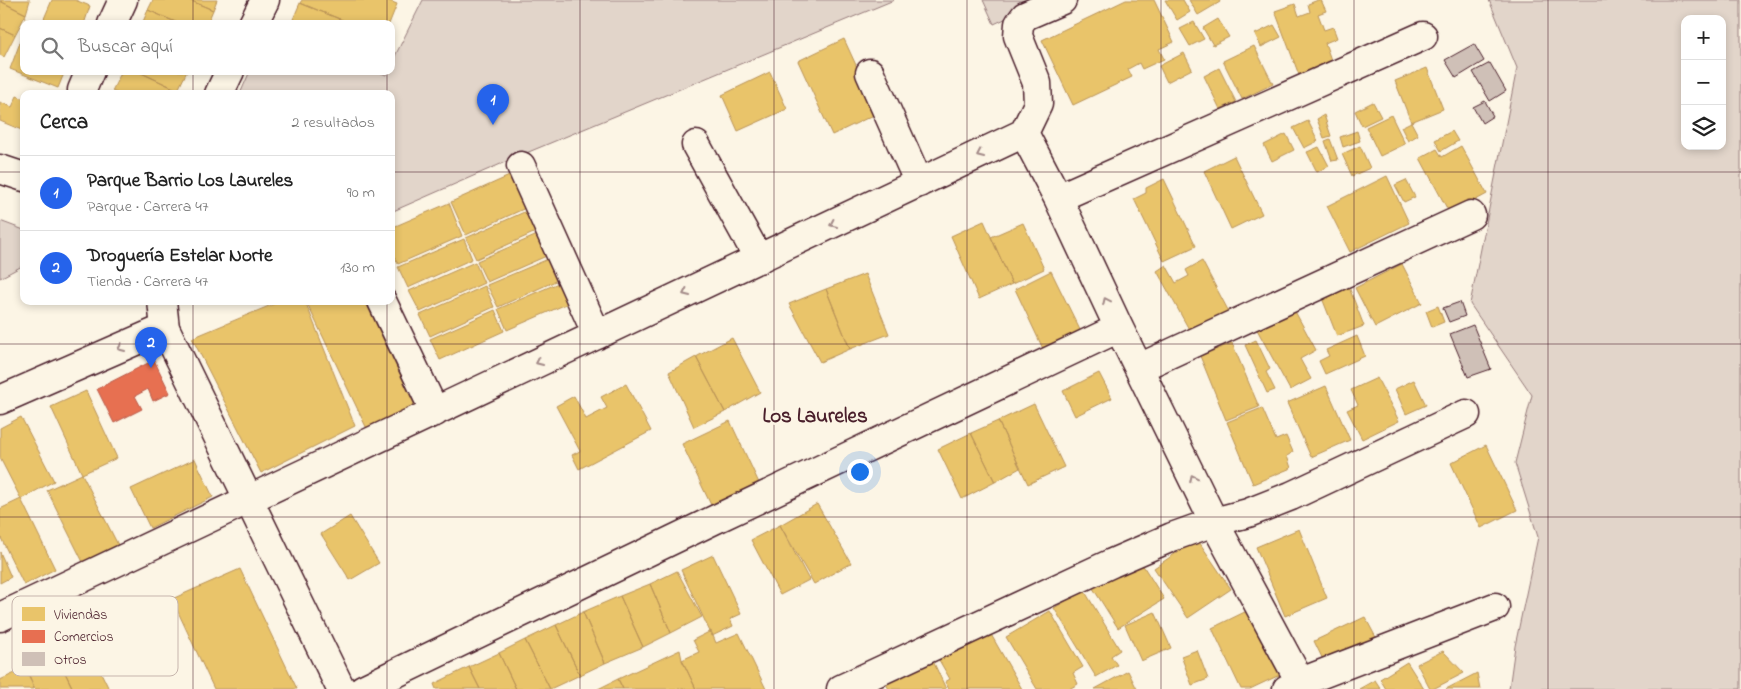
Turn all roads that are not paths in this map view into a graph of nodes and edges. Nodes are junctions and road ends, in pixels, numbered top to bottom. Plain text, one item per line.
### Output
1 (123, 0) edge
2 (265, 0) edge
3 (1062, 0) edge
4 (114, 20) edge
5 (255, 20) edge
6 (1423, 36) dead end
7 (870, 73) dead end
8 (228, 75) edge
9 (221, 90) edge
10 (1024, 133) junction
11 (696, 145) dead end
12 (521, 166) dead end
13 (0, 170) edge
14 (20, 176) edge
15 (918, 183) junction
16 (1058, 198) junction
17 (1471, 215) dead end
18 (759, 259) junction
19 (162, 305) edge
20 (384, 305) edge
21 (165, 328) junction
22 (1119, 328) junction
23 (597, 335) junction
24 (1139, 368) junction
25 (0, 400) edge
26 (435, 412) junction
27 (1466, 414) dead end
28 (249, 499) junction
29 (1214, 522) junction
30 (44, 596) edge
31 (1495, 607) dead end
32 (12, 611) edge
33 (0, 617) edge
34 (1298, 687) edge
35 (341, 689) edge
36 (363, 689) edge
37 (841, 689) edge

1 - 4 street
2 - 5 street
3 - 10 street
6 - 16 street
7 - 15 street
8 - 9 street
10 -> 15 street
10 - 16 street
11 - 18 street
12 - 23 street
13 - 14 street
15 -> 18 street
22 -> 16 street
17 - 24 street
18 -> 23 street
19 - 21 street
20 - 26 street
21 -> 25 street
21 - 28 street
22 - 24 street
22 - 36 street
23 -> 26 street
29 -> 24 street
26 - 28 street
27 - 29 street
28 - 30 street
28 - 35 street
29 - 34 street
29 - 37 street
31 - 34 street
32 - 33 street

